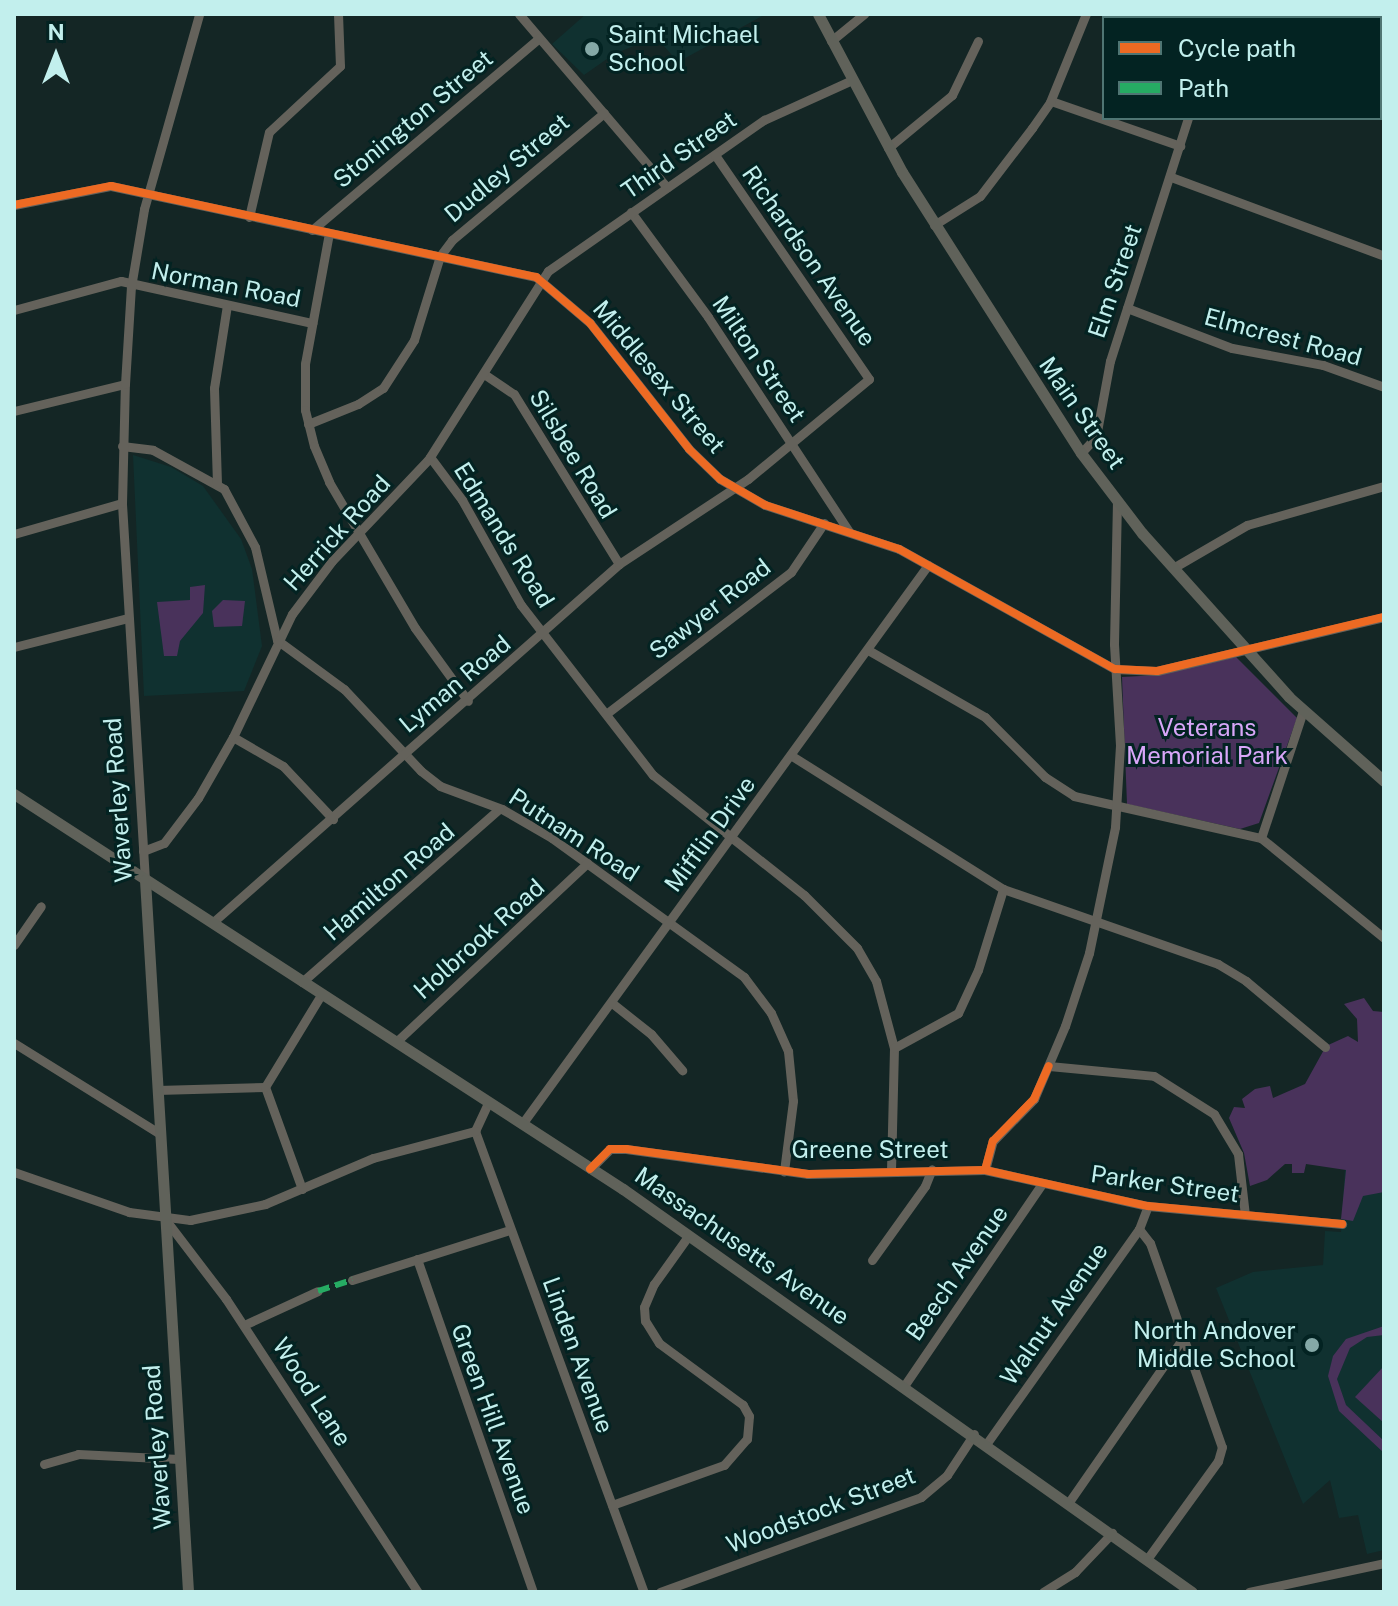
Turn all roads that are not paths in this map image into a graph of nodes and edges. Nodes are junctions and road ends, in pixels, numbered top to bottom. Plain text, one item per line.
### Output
1 (199, 14) edge
2 (338, 14) edge
3 (519, 14) edge
4 (818, 14) edge
5 (864, 14) edge
6 (1086, 14) edge
7 (539, 38) junction
8 (831, 41) junction
9 (978, 41) dead end
10 (850, 81) junction
11 (1051, 101) junction
12 (604, 113) junction
13 (1102, 119) edge
14 (1105, 120) edge
15 (1187, 120) edge
16 (1180, 146) junction
17 (888, 148) junction
18 (715, 155) junction
19 (1171, 177) junction
20 (667, 187) junction
21 (147, 195) junction
22 (14, 205) edge
23 (631, 212) junction
24 (249, 217) junction
25 (934, 225) junction
26 (312, 230) junction
27 (329, 233) junction
28 (440, 256) junction
29 (1384, 256) edge
30 (542, 280) junction
31 (131, 287) junction
32 (227, 305) junction
33 (1127, 308) junction
34 (14, 310) edge
35 (312, 323) junction
36 (484, 374) junction
37 (869, 379) joint
38 (125, 384) junction
39 (1384, 387) edge
40 (14, 411) edge
41 (308, 424) junction
42 (792, 442) junction
43 (122, 446) junction
44 (1081, 453) junction
45 (430, 457) junction
46 (217, 484) junction
47 (1384, 486) edge
48 (733, 488) junction
49 (1117, 500) junction
50 (122, 503) junction
51 (824, 523) junction
52 (849, 532) junction
53 (360, 533) junction
54 (14, 534) edge
55 (619, 564) junction
56 (928, 565) junction
57 (1173, 568) junction
58 (1384, 617) edge
59 (128, 618) junction
60 (544, 635) junction
61 (277, 640) junction
62 (14, 647) edge
63 (1245, 649) junction
64 (868, 650) junction
65 (1115, 669) junction
66 (468, 701) junction
67 (1303, 711) junction
68 (606, 714) junction
69 (233, 737) junction
70 (405, 754) junction
71 (792, 756) junction
72 (1384, 781) edge
73 (14, 794) edge
74 (499, 809) junction
75 (1118, 809) junction
76 (333, 819) junction
77 (732, 838) junction
78 (1261, 838) junction
79 (143, 851) junction
80 (587, 863) junction
81 (145, 880) junction
82 (1003, 889) junction
83 (41, 906) dead end
84 (212, 923) junction
85 (670, 923) junction
86 (1096, 924) junction
87 (1384, 938) edge
88 (14, 945) edge
89 (302, 982) junction
90 (321, 995) junction
91 (612, 1003) junction
92 (396, 1042) junction
93 (14, 1043) edge
94 (1325, 1047) dead end
95 (894, 1048) junction
96 (1049, 1066) junction
97 (682, 1070) dead end
98 (265, 1087) junction
99 (157, 1090) junction
100 (488, 1103) junction
101 (522, 1124) junction
102 (475, 1131) junction
103 (160, 1134) junction
104 (590, 1169) junction
105 (932, 1169) junction
106 (985, 1170) junction
107 (784, 1171) junction
108 (14, 1172) edge
109 (891, 1172) junction
110 (1042, 1184) junction
111 (302, 1189) junction
112 (1148, 1206) junction
113 (1245, 1215) junction
114 (165, 1219) junction
115 (1342, 1224) dead end
116 (1139, 1229) junction
117 (510, 1230) junction
118 (689, 1235) junction
119 (417, 1259) junction
120 (872, 1260) dead end
121 (352, 1280) dead end
122 (318, 1291) dead end
123 (244, 1325) junction
124 (1181, 1341) junction
125 (904, 1386) junction
126 (974, 1434) junction
127 (987, 1443) junction
128 (179, 1459) junction
129 (44, 1464) dead end
130 (1069, 1502) junction
131 (612, 1505) junction
132 (1112, 1533) junction
133 (1147, 1559) junction
134 (1384, 1563) edge
135 (188, 1592) edge
136 (418, 1592) edge
137 (533, 1592) edge
138 (644, 1592) edge
139 (660, 1592) edge
140 (1043, 1592) edge
141 (1192, 1592) edge
142 (1249, 1592) edge

1 - 21 street, Waverley Road
2 - 24 street
3 - 7 street
4 - 8 main road, Main Street
5 - 8 street
6 - 11 street
7 - 12 street
7 - 26 street, Stonington Street
8 - 10 main road, Main Street
9 - 17 street
10 - 17 main road, Main Street
10 - 18 street, Third Street
11 - 13 street
11 - 25 street
12 - 20 street
12 - 28 street, Dudley Street
14 - 16 street
15 - 16 street, Elm Street
16 - 19 street, Elm Street
17 - 25 main road, Main Street
18 - 20 street, Third Street
18 - 37 street, Richardson Avenue
19 - 29 street
19 - 33 street, Elm Street
20 - 23 street, Third Street
21 - 22 street, Middlesex Street
21 - 24 street, Middlesex Street
21 - 31 street, Waverley Road
23 - 30 street, Third Street
23 - 42 street, Milton Street
24 - 26 street, Middlesex Street
25 - 44 main road, Main Street
26 - 27 street, Middlesex Street
27 - 28 street, Middlesex Street
27 - 35 street
28 - 30 street, Middlesex Street
28 - 41 street
30 - 36 street, Herrick Road
30 - 48 street, Middlesex Street
31 - 32 street, Norman Road
31 - 34 street, Norman Road
31 - 38 street, Waverley Road
32 - 35 street, Norman Road
32 - 46 street
33 - 39 street, Elmcrest Road
33 - 44 street, Elm Street
35 - 41 street
36 - 45 street, Herrick Road
36 - 55 street, Silsbee Road
37 - 42 street, Lyman Road
38 - 40 street
38 - 43 street, Waverley Road
41 - 53 street
42 - 48 street, Lyman Road
42 - 52 street, Milton Street
43 - 46 street
43 - 50 street, Waverley Road
44 - 49 main road, Main Street
45 - 53 street, Herrick Road
45 - 60 street, Edmands Road
46 - 61 street
47 - 57 street
48 - 51 street, Middlesex Street
48 - 55 street, Lyman Road
49 - 57 main road, Main Street
49 - 65 street
50 - 54 street
50 - 59 street, Waverley Road
51 - 52 street, Middlesex Street
51 - 68 street, Sawyer Road
52 - 56 street, Middlesex Street
53 - 61 street, Herrick Road
53 - 66 street
55 - 60 street, Lyman Road
56 - 64 street, Mifflin Drive
56 - 65 street, Middlesex Street
57 - 63 main road, Main Street
58 - 63 street, Middlesex Street
59 - 62 street
59 - 79 street, Waverley Road
60 - 66 street, Lyman Road
60 - 68 street, Edmands Road
61 - 69 street, Herrick Road
61 - 70 street, Putnam Road
63 - 65 street, Middlesex Street
63 - 67 main road, Main Street
64 - 71 street, Mifflin Drive
64 - 75 street
65 - 75 street
66 - 70 street, Lyman Road
67 - 72 main road, Main Street
67 - 78 street
68 - 77 street, Edmands Road
69 - 76 street
69 - 79 street, Herrick Road
70 - 74 street, Putnam Road
70 - 76 street, Lyman Road
71 - 77 street, Mifflin Drive
71 - 82 street
73 - 81 main road, Massachusetts Avenue
74 - 80 street, Putnam Road
74 - 89 street, Hamilton Road
75 - 78 street
75 - 86 street
76 - 84 street, Lyman Road
77 - 85 street, Mifflin Drive
77 - 95 street, Edmands Road
78 - 87 street
79 - 81 street, Waverley Road
80 - 85 street, Putnam Road
80 - 92 street, Holbrook Road
81 - 84 main road, Massachusetts Avenue
81 - 99 main road, Waverley Road
82 - 86 street
82 - 95 street
83 - 88 street
84 - 89 main road, Massachusetts Avenue
85 - 91 street, Mifflin Drive
85 - 107 street, Putnam Road
86 - 94 street
86 - 96 street
89 - 90 main road, Massachusetts Avenue
90 - 92 main road, Massachusetts Avenue
90 - 98 street
91 - 97 street
91 - 101 street, Mifflin Drive
92 - 100 main road, Massachusetts Avenue
93 - 103 street
95 - 109 street, Edmands Road
96 - 106 street
96 - 113 street
98 - 99 street
98 - 111 street
99 - 103 main road, Waverley Road
100 - 101 main road, Massachusetts Avenue
100 - 102 street
101 - 104 main road, Massachusetts Avenue
102 - 111 street
102 - 117 street, Linden Avenue
103 - 114 main road, Waverley Road
104 - 107 street, Greene Street
104 - 118 main road, Massachusetts Avenue
105 - 106 street, Greene Street
105 - 109 street, Greene Street
105 - 120 street
106 - 110 street, Parker Street
107 - 109 street, Greene Street
108 - 114 street
110 - 112 street, Parker Street
110 - 125 street, Beech Avenue
111 - 114 street
112 - 113 street, Parker Street
112 - 116 street, Walnut Avenue
113 - 115 street, Parker Street
114 - 123 street, Wood Lane
114 - 128 main road, Waverley Road
116 - 124 street
116 - 127 street, Walnut Avenue
117 - 119 street
117 - 131 street, Linden Avenue
118 - 125 main road, Massachusetts Avenue
118 - 131 street
119 - 121 street
119 - 137 street, Green Hill Avenue
122 - 123 street
123 - 136 street, Wood Lane
124 - 130 street
124 - 133 street
125 - 126 main road, Massachusetts Avenue
126 - 127 main road, Massachusetts Avenue
126 - 139 street, Woodstock Street
127 - 130 main road, Massachusetts Avenue
128 - 129 street
128 - 135 main road, Waverley Road
130 - 132 main road, Massachusetts Avenue
131 - 138 street, Linden Avenue
132 - 133 main road, Massachusetts Avenue
132 - 140 street
133 - 141 main road, Massachusetts Avenue
134 - 142 street

